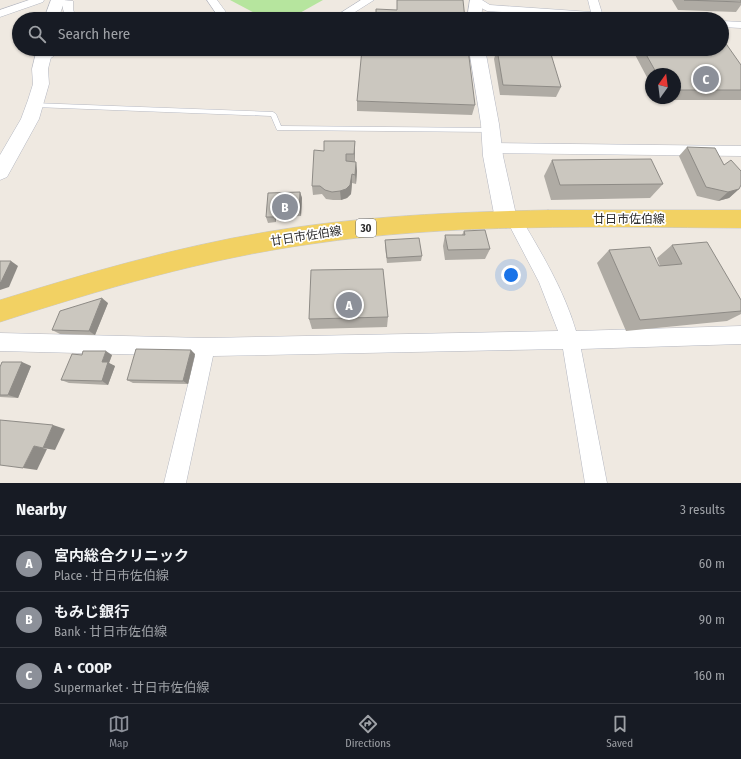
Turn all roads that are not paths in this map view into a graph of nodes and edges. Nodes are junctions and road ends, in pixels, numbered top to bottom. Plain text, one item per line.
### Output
1 (38, 0) edge
2 (212, 0) edge
3 (369, 0) edge
4 (593, 0) edge
5 (64, 1) edge
6 (476, 1) edge
7 (56, 12) edge
8 (69, 12) edge
9 (220, 12) edge
10 (348, 12) edge
11 (475, 12) edge
12 (550, 12) edge
13 (596, 12) edge
14 (0, 14) edge
15 (729, 24) edge
16 (741, 25) edge
17 (46, 56) edge
18 (478, 56) edge
19 (36, 105) junction
20 (491, 139) junction
21 (741, 151) edge
22 (0, 172) edge
23 (510, 219) junction
24 (741, 219) edge
25 (0, 311) edge
26 (741, 335) edge
27 (570, 340) junction
28 (0, 342) edge
29 (206, 347) junction
30 (175, 483) edge
31 (596, 483) edge

1 - 14 street
2 - 9 street
3 - 10 street
4 - 13 street
5 - 7 street
5 - 8 street
6 - 11 street
6 - 12 street
15 - 16 street
17 - 19 street
18 - 20 street
19 - 20 lane
19 - 22 street
20 - 21 street
20 - 23 street
23 - 24 main road, 廿日市佐伯線 / 30
23 - 25 main road, 廿日市佐伯線 / 30
23 - 27 street
26 - 27 street
27 - 29 street
27 - 31 street
28 - 29 street
29 - 30 street

